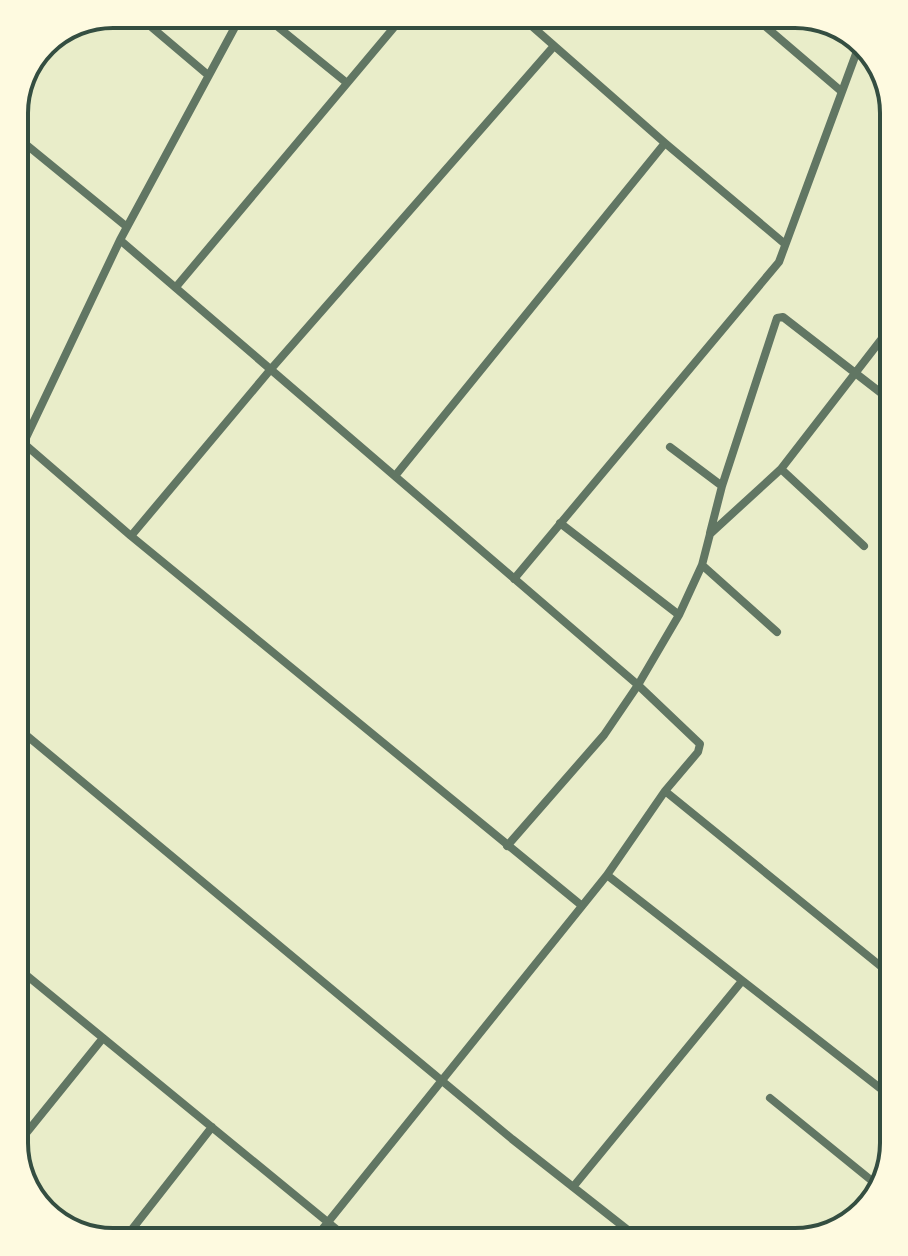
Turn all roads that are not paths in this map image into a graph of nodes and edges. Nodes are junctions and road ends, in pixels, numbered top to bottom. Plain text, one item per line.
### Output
1 (153, 28) edge
2 (234, 28) edge
3 (279, 28) edge
4 (393, 28) edge
5 (534, 28) edge
6 (767, 28) edge
7 (554, 46) junction
8 (856, 54) edge
9 (208, 75) junction
10 (347, 83) junction
11 (841, 91) junction
12 (665, 143) junction
13 (28, 146) edge
14 (127, 227) junction
15 (120, 240) junction
16 (785, 244) junction
17 (176, 287) junction
18 (880, 342) edge
19 (271, 369) junction
20 (857, 372) junction
21 (880, 391) edge
22 (28, 433) edge
23 (28, 447) edge
24 (670, 447) dead end
25 (781, 469) junction
26 (395, 476) junction
27 (722, 486) junction
28 (560, 523) junction
29 (710, 534) junction
30 (131, 536) junction
31 (864, 546) dead end
32 (702, 565) junction
33 (514, 579) junction
34 (679, 615) junction
35 (777, 632) dead end
36 (638, 685) junction
37 (28, 737) edge
38 (665, 791) junction
39 (507, 846) junction
40 (607, 875) junction
41 (581, 905) junction
42 (880, 966) edge
43 (28, 976) edge
44 (742, 981) junction
45 (103, 1038) junction
46 (442, 1081) junction
47 (880, 1088) edge
48 (770, 1098) dead end
49 (212, 1127) junction
50 (28, 1131) edge
51 (871, 1180) edge
52 (573, 1187) junction
53 (328, 1223) junction
54 (133, 1228) edge
55 (324, 1228) edge
56 (334, 1228) edge
57 (625, 1228) edge

1 - 9 street
2 - 9 street
3 - 10 street
4 - 10 street
5 - 7 street
6 - 11 street
7 - 12 street
7 - 19 street
8 - 11 street
9 - 14 street
10 - 17 street
11 - 16 street
12 - 16 street
12 - 26 street
13 - 14 street
14 - 15 street
15 - 17 street
15 - 22 street
16 - 28 street
17 - 19 street
18 - 20 street
19 - 26 street
19 - 30 street
20 - 21 street
20 - 25 street
20 - 27 street
23 - 30 street
24 - 27 street
25 - 29 street
25 - 31 street
26 - 33 street
27 - 29 street
28 - 33 street
28 - 34 street
29 - 32 street
30 - 39 street
32 - 34 street
32 - 35 street
33 - 36 street
34 - 36 street
36 - 38 street
36 - 39 street
37 - 46 street
38 - 40 street
38 - 42 street
39 - 41 street
40 - 41 street
40 - 44 street
41 - 46 street
43 - 45 street
44 - 47 street
44 - 52 street
45 - 49 street
45 - 50 street
46 - 52 street
46 - 53 street
48 - 51 street
49 - 53 street
49 - 54 street
52 - 57 street
53 - 55 street
53 - 56 street

